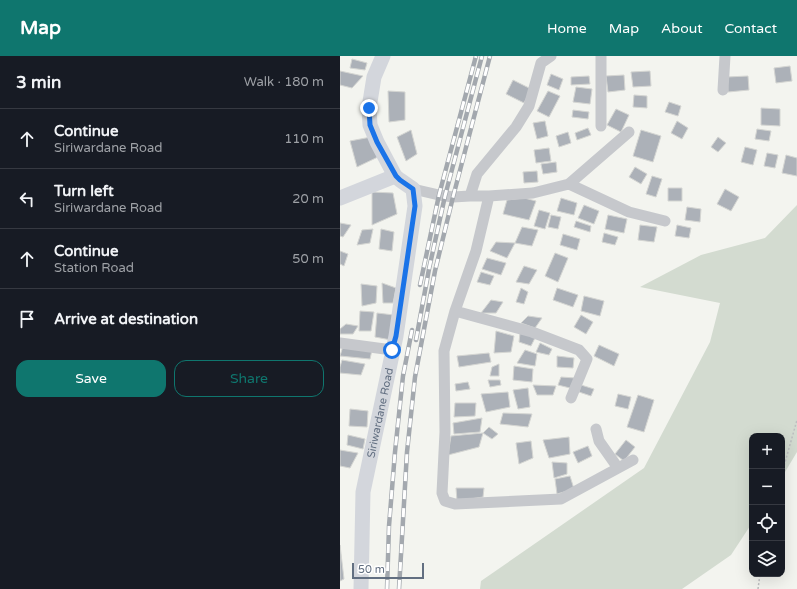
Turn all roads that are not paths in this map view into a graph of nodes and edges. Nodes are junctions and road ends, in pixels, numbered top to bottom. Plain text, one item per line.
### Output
1 (383, 56) edge
2 (551, 56) edge
3 (601, 56) edge
4 (725, 56) edge
5 (723, 90) dead end
6 (602, 126) dead end
7 (629, 132) dead end
8 (396, 176) junction
9 (569, 184) junction
10 (413, 189) junction
11 (470, 196) junction
12 (490, 196) junction
13 (340, 198) edge
14 (665, 221) dead end
15 (455, 311) junction
16 (340, 343) edge
17 (392, 350) junction
18 (570, 398) dead end
19 (596, 429) dead end
20 (633, 460) dead end
21 (618, 468) junction
22 (361, 589) edge

1 - 8 street
2 - 11 street
3 - 6 street
4 - 5 street
7 - 9 street
8 - 10 street
8 - 13 street
9 - 12 street
9 - 14 street
10 - 11 street
10 - 17 street, Siriwardane Road
11 - 12 street
12 - 15 street
15 - 18 street
15 - 21 street
16 - 17 street
17 - 22 street, Siriwardane Road
19 - 21 street
20 - 21 street

